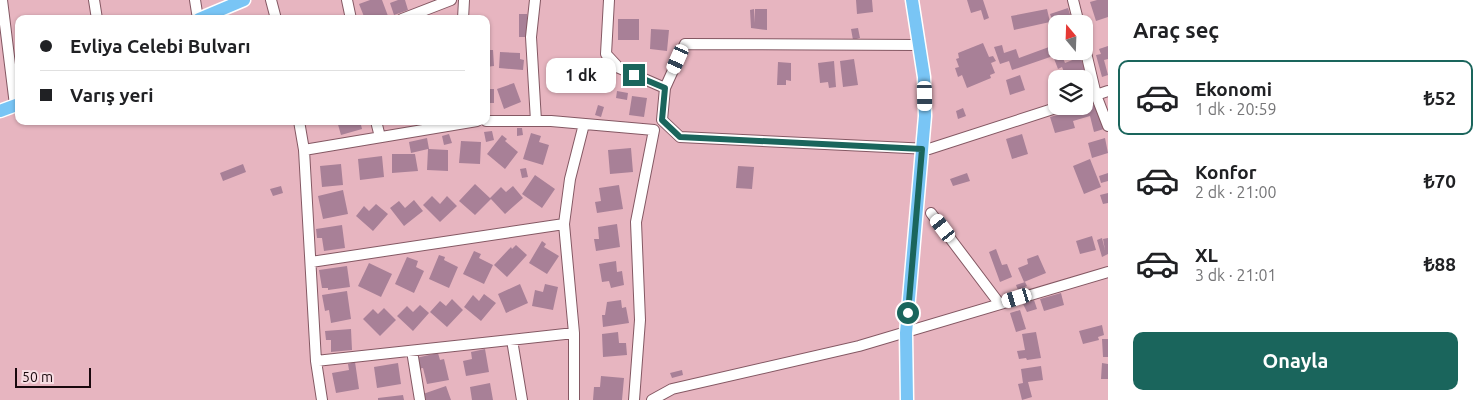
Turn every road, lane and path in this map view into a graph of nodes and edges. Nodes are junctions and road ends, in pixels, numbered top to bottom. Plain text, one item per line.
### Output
1 (2, 0) edge
2 (94, 0) edge
3 (195, 0) edge
4 (244, 0) edge
5 (271, 0) edge
6 (347, 0) edge
7 (451, 0) edge
8 (464, 0) edge
9 (535, 0) edge
10 (608, 0) edge
11 (912, 0) edge
12 (1073, 0) edge
13 (96, 15) edge
14 (197, 15) edge
15 (208, 15) edge
16 (275, 15) edge
17 (350, 15) edge
18 (412, 15) edge
19 (463, 15) edge
20 (1077, 15) edge
21 (920, 45) junction
22 (1088, 60) edge
23 (665, 88) junction
24 (15, 91) edge
25 (1108, 91) edge
26 (1096, 95) junction
27 (1093, 96) edge
28 (15, 106) edge
29 (0, 111) edge
30 (1048, 111) edge
31 (490, 121) edge
32 (536, 121) junction
33 (584, 124) junction
34 (300, 125) edge
35 (377, 125) edge
36 (444, 125) edge
37 (1108, 126) edge
38 (380, 137) junction
39 (922, 149) junction
40 (304, 150) junction
41 (932, 213) dead end
42 (564, 224) junction
43 (311, 262) junction
44 (1108, 272) edge
45 (999, 303) junction
46 (574, 333) junction
47 (906, 333) junction
48 (512, 340) junction
49 (412, 351) junction
50 (316, 361) junction
51 (322, 400) edge
52 (420, 400) edge
53 (522, 400) edge
54 (574, 400) edge
55 (634, 400) edge
56 (652, 400) edge
57 (907, 400) edge

1 - 24 street
2 - 13 street
3 - 14 street
4 - 15 main road
5 - 16 street
6 - 17 street
7 - 18 street
8 - 19 street
9 - 32 street
10 - 23 street
11 - 21 main road
12 - 20 street
21 - 23 street
21 - 39 main road
22 - 26 street
23 - 39 street
25 - 26 street
26 - 27 street
26 - 37 street
28 - 29 main road
30 - 39 street
31 - 32 street
32 - 33 street
33 - 42 street
33 - 55 street
34 - 40 street
35 - 38 street
36 - 38 street
38 - 40 street
39 - 47 main road
40 - 43 street
41 - 45 street
42 - 43 street
42 - 46 street
43 - 50 street
44 - 45 street
45 - 47 street
46 - 48 street
46 - 54 street
47 - 56 street
47 - 57 main road
48 - 49 street
48 - 53 street
49 - 50 street
49 - 52 street
50 - 51 street

